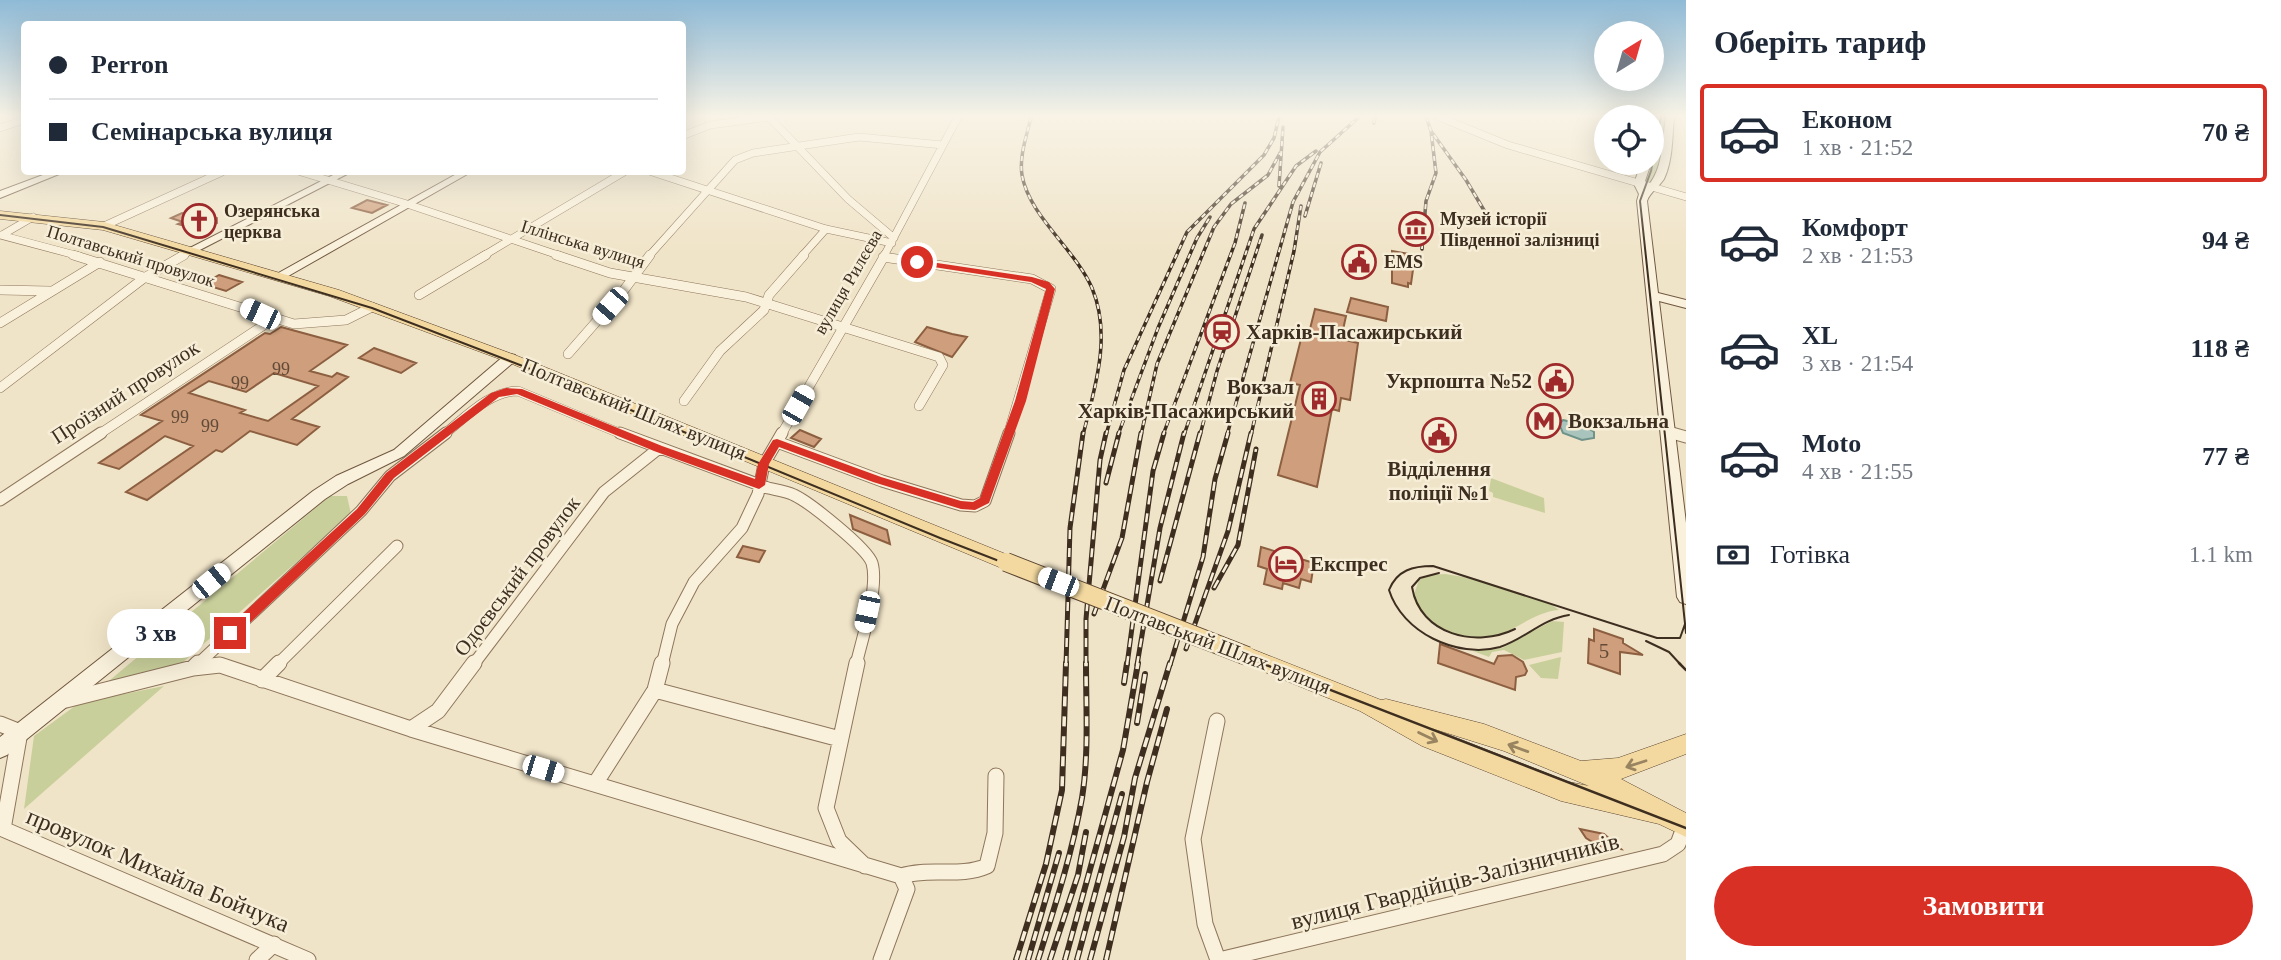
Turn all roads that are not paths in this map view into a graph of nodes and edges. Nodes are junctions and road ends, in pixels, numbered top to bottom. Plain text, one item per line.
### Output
1 (733, 162) edge
2 (810, 162) edge
3 (934, 162) edge
4 (1561, 162) edge
5 (1663, 162) edge
6 (51, 175) edge
7 (215, 175) edge
8 (313, 175) edge
9 (339, 175) edge
10 (461, 175) edge
11 (619, 175) edge
12 (660, 175) edge
13 (1646, 175) edge
14 (330, 179) junction
15 (1646, 189) junction
16 (708, 192) junction
17 (0, 195) edge
18 (1686, 197) edge
19 (408, 204) junction
20 (0, 215) edge
21 (33, 217) junction
22 (104, 226) junction
23 (826, 229) junction
24 (1, 235) edge
25 (510, 238) junction
26 (893, 240) junction
27 (190, 251) junction
28 (883, 257) junction
29 (100, 262) junction
30 (279, 276) junction
31 (144, 278) junction
32 (633, 278) junction
33 (0, 290) edge
34 (50, 291) junction
35 (419, 295) dead end
36 (1652, 295) junction
37 (1686, 304) edge
38 (766, 305) junction
39 (372, 307) junction
40 (273, 319) junction
41 (0, 323) edge
42 (843, 329) junction
43 (568, 354) dead end
44 (510, 358) junction
45 (0, 388) edge
46 (684, 401) dead end
47 (919, 406) dead end
48 (1668, 432) junction
49 (1686, 437) edge
50 (777, 442) junction
51 (658, 449) junction
52 (764, 462) junction
53 (374, 466) junction
54 (390, 476) junction
55 (759, 485) junction
56 (0, 500) edge
57 (397, 546) dead end
58 (1686, 597) edge
59 (193, 668) junction
60 (262, 680) junction
61 (656, 690) junction
62 (60, 702) junction
63 (1368, 704) junction
64 (1217, 721) dead end
65 (0, 723) edge
66 (411, 729) junction
67 (20, 732) junction
68 (841, 739) junction
69 (1686, 744) edge
70 (0, 749) edge
71 (1582, 771) junction
72 (996, 776) dead end
73 (595, 785) junction
74 (1658, 813) junction
75 (1686, 825) edge
76 (1, 830) edge
77 (865, 866) junction
78 (901, 876) junction
79 (274, 944) junction
80 (257, 960) edge
81 (308, 960) edge
82 (881, 960) edge
83 (1219, 960) edge

1 - 16 street
2 - 26 street
3 - 26 street, вулиця Рилєєва
4 - 15 street
5 - 15 main road
6 - 17 main road
7 - 22 street
8 - 14 street, Іллінська вулиця
9 - 14 main road
10 - 19 main road
11 - 25 street
12 - 16 street
13 - 15 main road
14 - 19 street, Іллінська вулиця
14 - 27 main road
15 - 18 street
15 - 36 main road
16 - 23 street
16 - 32 street
19 - 25 street, Іллінська вулиця
19 - 30 main road
20 - 21 main road, Полтавський Шлях вулиця
21 - 22 main road, Полтавський Шлях вулиця
21 - 24 street
22 - 27 main road, Полтавський Шлях вулиця
23 - 26 street
23 - 38 street
24 - 29 street, Полтавський провулок
25 - 32 street, Іллінська вулиця
25 - 35 street
26 - 28 street, вулиця Рилєєва
27 - 30 main road, Полтавський Шлях вулиця
27 - 31 street
28 - 42 street, вулиця Рилєєва
28 - 50 street
29 - 31 street, Полтавський провулок
29 - 34 street
30 - 39 main road, Полтавський Шлях вулиця
31 - 40 street, Полтавський провулок
31 - 45 street
32 - 38 street, Іллінська вулиця
32 - 43 street
33 - 34 street
34 - 41 street
36 - 37 main road
36 - 48 main road
38 - 42 street, Іллінська вулиця
38 - 46 street
39 - 40 street, Полтавський провулок
39 - 44 main road, Полтавський Шлях вулиця
40 - 56 street, Проїзний провулок
42 - 47 street, Іллінська вулиця
42 - 50 street, вулиця Рилєєва
44 - 52 main road, Полтавський Шлях вулиця
44 - 53 main road
48 - 49 street
48 - 58 main road
50 - 52 street, вулиця Рилєєва
51 - 54 street
51 - 55 street
51 - 66 street, Одоєвський провулок
52 - 55 street
52 - 63 main road, Полтавський Шлях вулиця, bridge
53 - 54 street
53 - 62 main road
54 - 59 street
55 - 61 street
55 - 68 street
57 - 60 street
59 - 60 street
59 - 62 street
60 - 66 street
61 - 68 street
61 - 73 street
62 - 67 main road
71 -> 63 main road, Полтавський Шлях вулиця
63 -> 74 main road, Полтавський Шлях вулиця
64 - 83 street
65 - 67 street
66 - 73 street
67 - 70 main road
67 - 76 street, провулок Михайла Бойчука
68 - 77 street
69 -> 71 main road
71 - 74 main road, Полтавський Шлях вулиця
72 - 78 street
73 - 77 street
74 - 75 main road, Полтавський Шлях вулиця
75 - 83 street, вулиця Гвардійців-Залізничників
76 - 79 street, провулок Михайла Бойчука
77 - 78 street
78 - 82 street
79 - 80 street
79 - 81 street, провулок Михайла Бойчука

